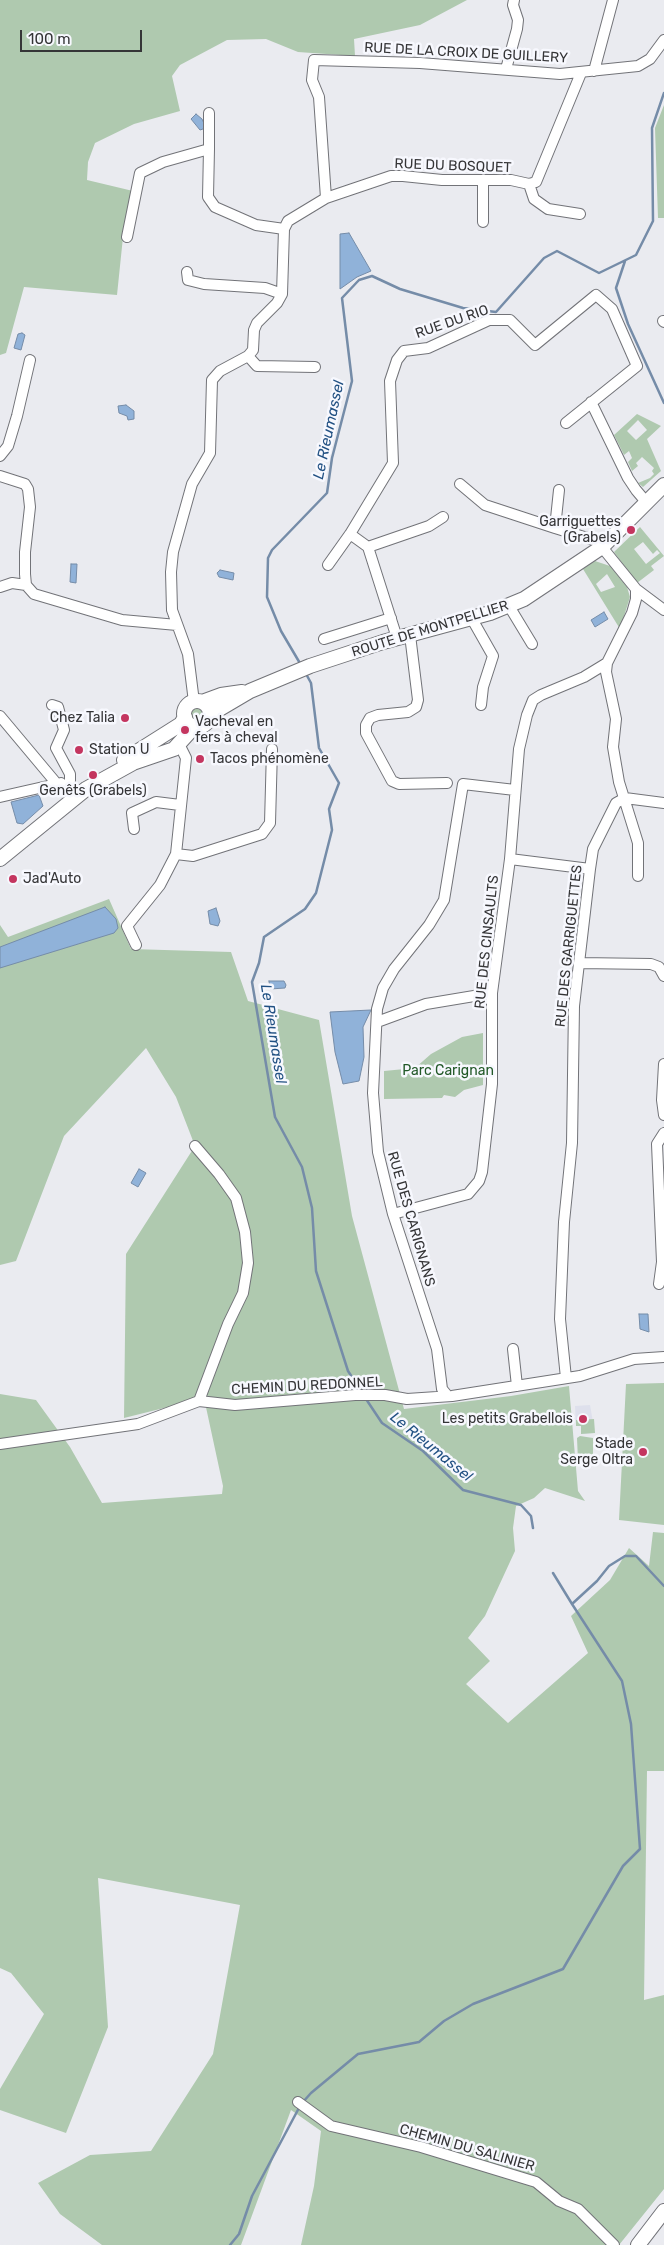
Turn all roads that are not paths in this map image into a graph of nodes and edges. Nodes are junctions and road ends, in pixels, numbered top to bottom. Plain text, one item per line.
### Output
1 (514, 0) edge
2 (614, 0) edge
3 (664, 40) edge
4 (506, 69) junction
5 (594, 71) junction
6 (581, 73) junction
7 (208, 113) dead end
8 (209, 149) junction
9 (483, 180) junction
10 (529, 184) junction
11 (326, 198) junction
12 (580, 214) dead end
13 (484, 222) dead end
14 (284, 228) junction
15 (127, 237) dead end
16 (187, 272) dead end
17 (282, 294) junction
18 (248, 356) junction
19 (30, 360) dead end
20 (315, 367) dead end
21 (591, 402) junction
22 (566, 423) dead end
23 (0, 456) edge
24 (0, 476) edge
25 (460, 484) dead end
26 (664, 486) edge
27 (559, 490) dead end
28 (648, 503) junction
29 (443, 517) dead end
30 (555, 528) junction
31 (350, 534) junction
32 (368, 547) junction
33 (602, 547) junction
34 (328, 565) dead end
35 (26, 585) junction
36 (0, 586) edge
37 (636, 589) junction
38 (508, 606) junction
39 (664, 610) edge
40 (391, 618) junction
41 (472, 619) junction
42 (177, 625) junction
43 (403, 636) junction
44 (324, 639) dead end
45 (532, 644) dead end
46 (607, 663) junction
47 (250, 691) junction
48 (198, 702) junction
49 (52, 705) dead end
50 (481, 705) dead end
51 (211, 714) junction
52 (0, 716) edge
53 (189, 722) junction
54 (180, 746) junction
55 (156, 747) junction
56 (272, 749) dead end
57 (70, 781) junction
58 (447, 783) dead end
59 (57, 784) junction
60 (84, 790) junction
61 (515, 790) junction
62 (0, 797) edge
63 (625, 798) junction
64 (664, 803) edge
65 (180, 805) junction
66 (134, 829) dead end
67 (176, 854) junction
68 (0, 859) edge
69 (510, 859) junction
70 (590, 869) junction
71 (638, 876) dead end
72 (136, 945) dead end
73 (579, 963) junction
74 (664, 976) edge
75 (492, 993) junction
76 (376, 1022) junction
77 (664, 1064) edge
78 (664, 1115) edge
79 (664, 1133) edge
80 (195, 1146) dead end
81 (393, 1214) junction
82 (663, 1262) edge
83 (659, 1284) dead end
84 (514, 1349) dead end
85 (664, 1357) edge
86 (566, 1378) junction
87 (517, 1386) junction
88 (447, 1395) junction
89 (199, 1402) junction
90 (0, 1444) edge
91 (301, 2105) dead end
92 (664, 2211) edge
93 (614, 2245) edge
94 (638, 2245) edge

1 - 4 street
2 - 5 street
3 - 5 street, RUE DE LA CROIX DE GUILLERY
4 - 6 street, RUE DE LA CROIX DE GUILLERY
4 - 11 street, RUE DE LA CROIX DE GUILLERY
5 - 6 street, RUE DE LA CROIX DE GUILLERY
6 - 10 street, RUE DU BOSQUET
7 - 8 street
8 - 14 street
8 - 15 street
9 - 10 street, RUE DU BOSQUET
9 - 11 street, RUE DU BOSQUET
9 - 13 street
10 - 12 street
11 - 14 street, RUE DU BOSQUET
14 - 17 street
16 - 17 street
17 - 18 street
18 - 20 street
18 - 42 street
19 - 23 street
21 - 22 street
21 - 28 street
21 - 31 street, RUE DU RIO
24 - 35 street
25 - 30 street
26 - 28 street, ROUTE DE MONTPELLIER
27 - 30 street
28 - 33 street, ROUTE DE MONTPELLIER
29 - 32 street
30 - 33 street
31 - 32 street
31 - 34 street, RUE DU RIO
32 - 40 street
33 - 37 street
33 - 38 street, ROUTE DE MONTPELLIER
35 - 36 street
35 - 42 street
37 - 39 street
37 - 46 street
38 - 41 street, ROUTE DE MONTPELLIER
38 - 45 street
40 - 43 street
40 - 44 street
41 - 43 street, ROUTE DE MONTPELLIER
41 - 50 street
42 - 48 street
43 - 47 street, ROUTE DE MONTPELLIER
43 - 58 street
46 - 61 street
46 - 63 street
47 - 48 street, ROUTE DE MONTPELLIER
47 - 51 street, ROUTE DE MONTPELLIER
48 - 51 street
48 - 53 street
49 - 57 street
51 - 53 street
52 - 59 street
53 - 54 street
53 - 55 street
54 - 55 street
54 - 65 street
55 - 60 street
56 - 67 street
57 - 59 street
57 - 60 street
59 - 62 street
60 - 68 street
61 - 69 street, RUE DES CINSAULTS
61 - 76 street, RUE DES CARIGNANS
63 - 64 street
63 - 70 street, RUE DES GARRIGUETTES
63 - 71 street
65 - 66 street
65 - 67 street
67 - 72 street
69 - 70 street
69 - 75 street, RUE DES CINSAULTS
70 - 73 street, RUE DES GARRIGUETTES
73 - 74 street
73 - 86 street, RUE DES GARRIGUETTES
75 - 76 street
75 - 81 street, RUE DES CINSAULTS
76 - 81 street, RUE DES CARIGNANS
77 - 78 street
79 - 82 street
80 - 89 street
81 - 88 street, RUE DES CARIGNANS
82 - 83 street
84 - 87 street
85 - 86 street, CHEMIN DU REDONNEL
86 - 87 street, CHEMIN DU REDONNEL
87 - 88 street, CHEMIN DU REDONNEL
88 - 89 street, CHEMIN DU REDONNEL
89 - 90 street, CHEMIN DU REDONNEL
91 - 93 street, CHEMIN DU SALINIER
92 - 94 street

